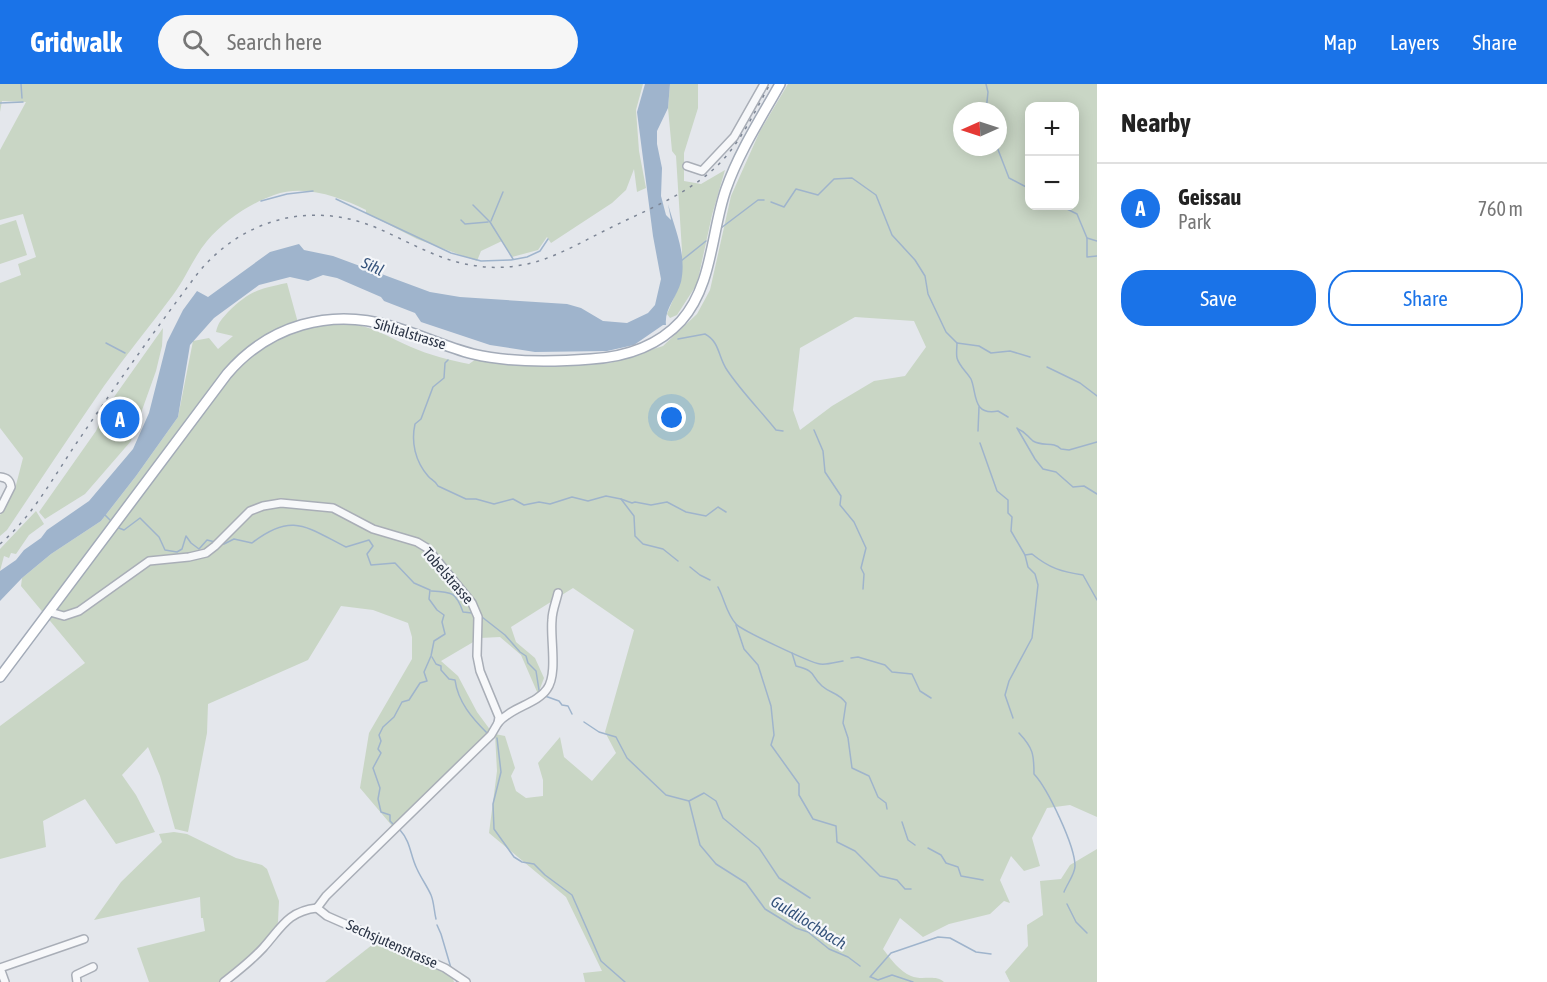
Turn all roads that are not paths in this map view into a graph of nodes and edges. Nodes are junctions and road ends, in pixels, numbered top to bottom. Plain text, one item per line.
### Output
1 (764, 84) edge
2 (780, 84) edge
3 (687, 166) dead end
4 (0, 477) edge
5 (0, 509) edge
6 (558, 593) dead end
7 (50, 612) junction
8 (0, 677) edge
9 (496, 705) junction
10 (511, 711) junction
11 (498, 723) junction
12 (317, 908) junction
13 (84, 939) dead end
14 (93, 967) dead end
15 (5, 982) edge
16 (77, 982) edge
17 (224, 982) edge
18 (466, 982) edge

1 - 3 street
2 - 7 main road, Sihltalstrasse
4 - 5 street
6 - 10 street
7 - 8 main road, Sihltalstrasse
7 - 9 street, Tobelstrasse
9 - 10 street
9 - 11 street, Tobelstrasse
10 - 11 street
11 - 12 street
12 - 17 street
12 - 18 street, Sechsjutenstrasse
13 - 15 street
14 - 16 street

